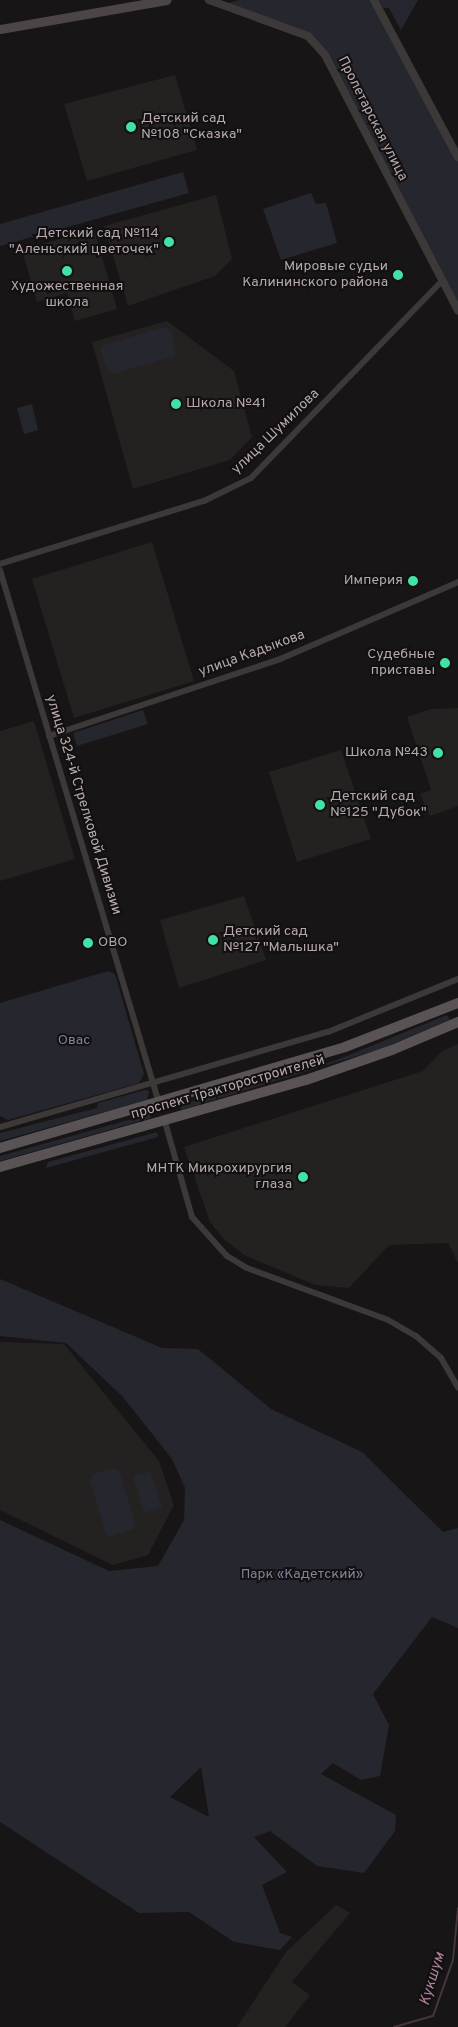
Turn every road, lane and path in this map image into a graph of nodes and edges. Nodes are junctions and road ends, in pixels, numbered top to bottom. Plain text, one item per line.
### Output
1 (167, 0) edge
2 (209, 0) edge
3 (374, 0) edge
4 (0, 29) edge
5 (458, 157) edge
6 (442, 281) junction
7 (458, 311) edge
8 (0, 564) edge
9 (0, 570) edge
10 (458, 582) edge
11 (49, 736) junction
12 (458, 979) edge
13 (457, 1006) edge
14 (458, 1022) edge
15 (154, 1084) junction
16 (160, 1104) junction
17 (165, 1122) junction
18 (0, 1127) edge
19 (0, 1148) edge
20 (0, 1167) edge
21 (458, 1388) edge

1 - 4 main road
2 - 6 street, Пролетарская улица
3 - 5 street
6 - 7 street, Пролетарская улица
6 - 8 street, улица Шумилова
9 - 11 street, улица 324-й Стрелковой Дивизии
10 - 11 street, улица Кадыкова
11 - 15 street, улица 324-й Стрелковой Дивизии
12 - 15 street
13 - 16 main road, проспект Тракторостроителей
14 - 17 main road, проспект Тракторостроителей
15 - 16 street, улица 324-й Стрелковой Дивизии
15 - 18 street
16 - 17 main road
16 - 19 main road, проспект Тракторостроителей
17 - 20 main road, проспект Тракторостроителей
17 - 21 street

